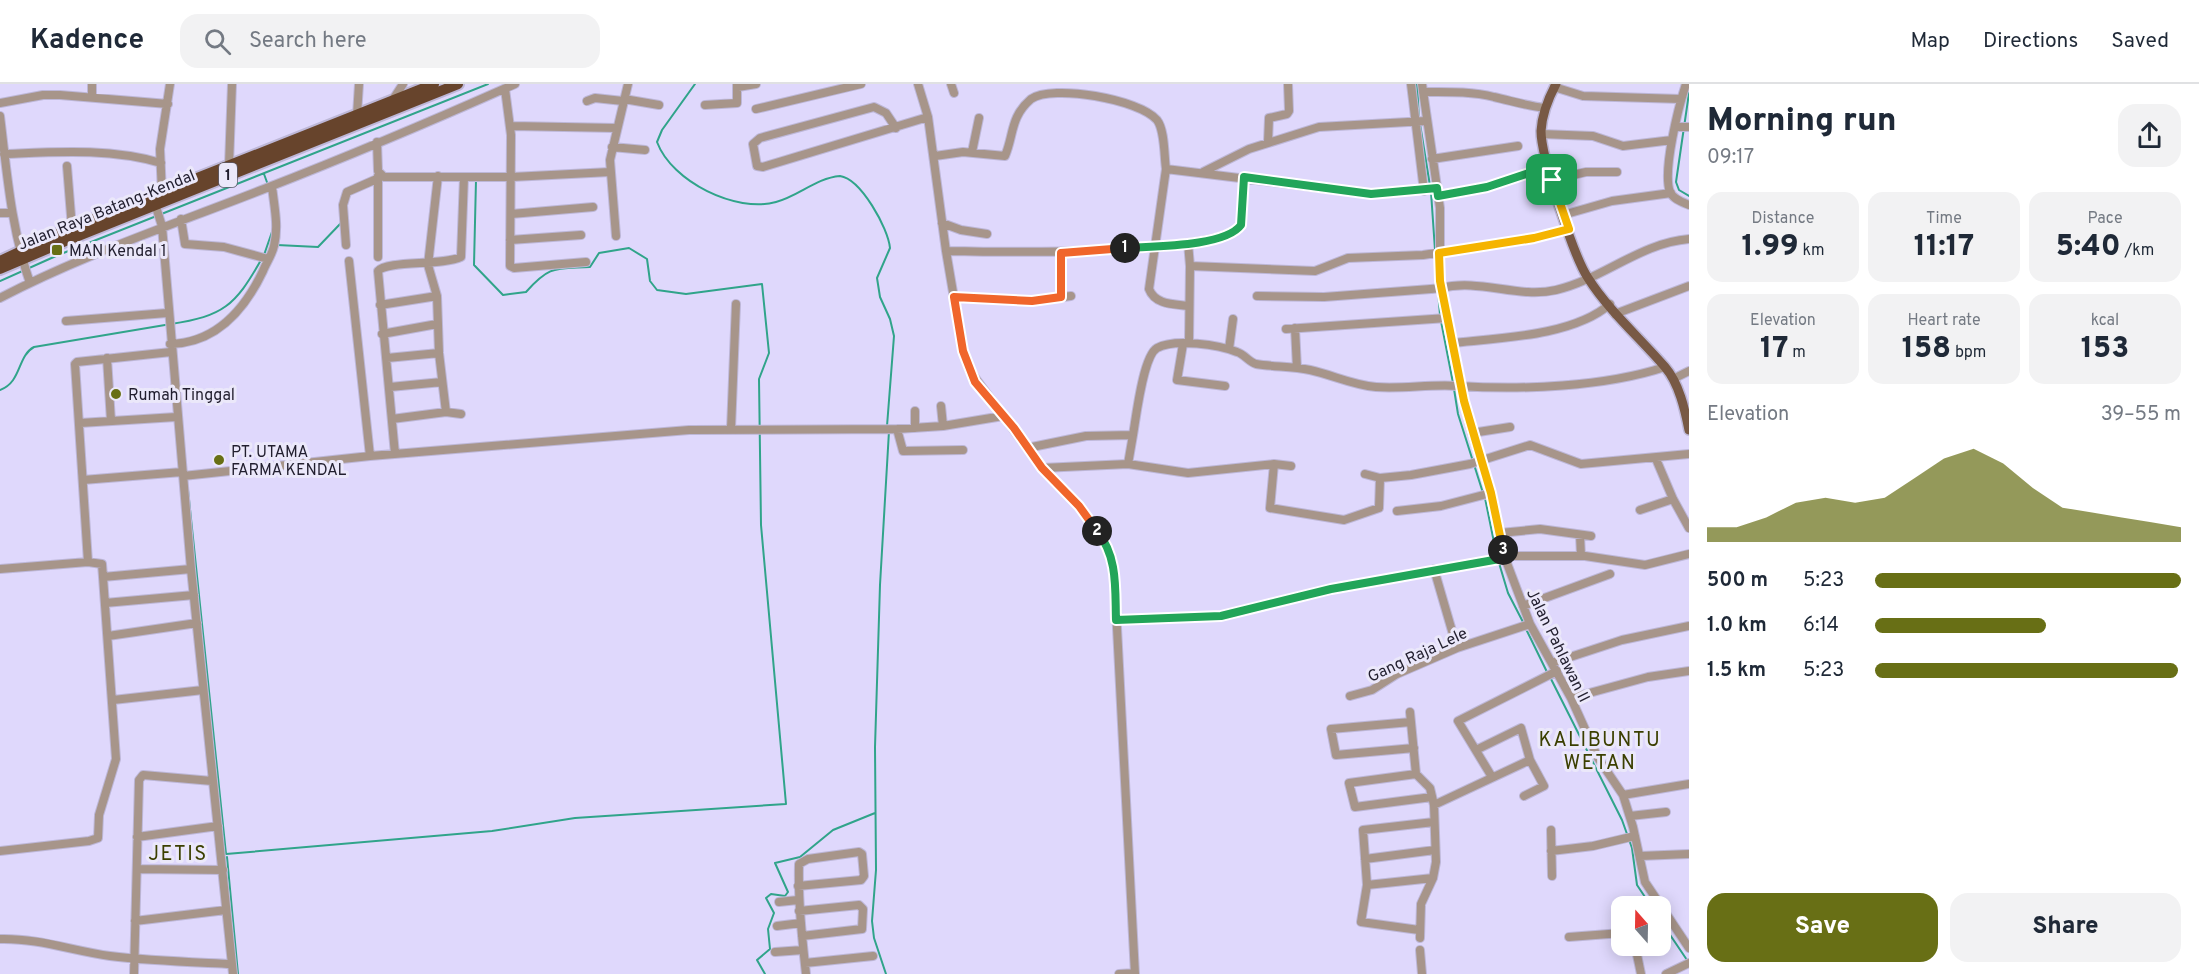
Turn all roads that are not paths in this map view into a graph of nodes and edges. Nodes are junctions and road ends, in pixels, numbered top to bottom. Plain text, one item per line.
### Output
1 (92, 84) edge
2 (171, 84) edge
3 (232, 84) edge
4 (359, 84) edge
5 (403, 84) edge
6 (434, 84) edge
7 (458, 84) edge
8 (515, 84) edge
9 (628, 84) edge
10 (756, 84) edge
11 (862, 84) edge
12 (918, 84) edge
13 (951, 84) edge
14 (1288, 84) edge
15 (1411, 84) edge
16 (1686, 84) edge
17 (1555, 85) edge
18 (737, 86) edge
19 (1068, 88) edge
20 (1422, 88) edge
21 (504, 89) junction
22 (954, 93) dead end
23 (92, 97) junction
24 (1681, 99) junction
25 (624, 100) junction
26 (587, 101) dead end
27 (391, 102) junction
28 (0, 103) edge
29 (168, 104) junction
30 (659, 105) dead end
31 (705, 105) dead end
32 (1545, 108) junction
33 (756, 109) dead end
34 (357, 115) junction
35 (0, 116) edge
36 (928, 117) junction
37 (979, 118) dead end
38 (1420, 122) junction
39 (511, 126) junction
40 (1681, 127) edge
41 (617, 128) junction
42 (896, 128) junction
43 (1541, 134) junction
44 (1672, 140) junction
45 (377, 142) junction
46 (1268, 142) junction
47 (1518, 146) dead end
48 (612, 147) junction
49 (645, 150) dead end
50 (972, 152) junction
51 (4, 154) junction
52 (935, 156) junction
53 (1432, 159) junction
54 (160, 163) junction
55 (229, 165) junction
56 (67, 166) dead end
57 (1547, 167) junction
58 (1166, 169) junction
59 (610, 172) junction
60 (1203, 172) junction
61 (1617, 172) dead end
62 (378, 175) junction
63 (438, 176) junction
64 (464, 177) junction
65 (512, 177) junction
66 (1244, 177) junction
67 (1552, 180) junction
68 (269, 187) junction
69 (1432, 191) junction
70 (162, 193) junction
71 (1671, 193) junction
72 (1689, 205) edge
73 (593, 207) dead end
74 (156, 208) junction
75 (0, 213) edge
76 (11, 213) junction
77 (511, 214) junction
78 (1563, 215) junction
79 (181, 219) junction
80 (161, 224) junction
81 (942, 224) junction
82 (72, 228) junction
83 (1569, 229) junction
84 (987, 234) dead end
85 (581, 235) dead end
86 (616, 236) dead end
87 (1689, 239) edge
88 (510, 240) junction
89 (1188, 243) junction
90 (346, 245) dead end
91 (1155, 245) junction
92 (946, 251) junction
93 (1061, 253) junction
94 (1438, 253) junction
95 (378, 257) dead end
96 (21, 258) junction
97 (264, 258) junction
98 (0, 261) edge
99 (349, 261) dead end
100 (586, 262) dead end
101 (428, 265) junction
102 (1190, 266) junction
103 (0, 270) edge
104 (1587, 277) junction
105 (29, 281) junction
106 (1689, 286) edge
107 (1442, 288) junction
108 (437, 296) junction
109 (1071, 296) dead end
110 (1257, 296) dead end
111 (954, 297) junction
112 (1061, 297) junction
113 (0, 298) edge
114 (736, 304) dead end
115 (380, 305) junction
116 (1189, 306) junction
117 (1607, 307) junction
118 (167, 313) junction
119 (1615, 314) junction
120 (1446, 318) junction
121 (1233, 319) dead end
122 (66, 321) dead end
123 (437, 324) junction
124 (1295, 328) junction
125 (1286, 329) dead end
126 (382, 334) junction
127 (1186, 343) junction
128 (1452, 343) junction
129 (170, 348) junction
130 (1229, 349) junction
131 (439, 353) junction
132 (107, 358) junction
133 (387, 358) junction
134 (1665, 367) junction
135 (1297, 368) junction
136 (1689, 371) edge
137 (1673, 380) junction
138 (442, 382) junction
139 (1225, 386) dead end
140 (1461, 386) junction
141 (390, 387) junction
142 (941, 406) dead end
143 (915, 411) dead end
144 (446, 412) junction
145 (461, 414) dead end
146 (1003, 416) junction
147 (176, 417) junction
148 (392, 419) junction
149 (111, 422) junction
150 (80, 423) junction
151 (943, 426) junction
152 (1510, 427) dead end
153 (915, 428) junction
154 (730, 429) junction
155 (891, 429) junction
156 (1689, 430) edge
157 (1472, 433) junction
158 (1133, 435) junction
159 (1027, 448) junction
160 (963, 450) dead end
161 (395, 454) junction
162 (1689, 454) edge
163 (370, 456) junction
164 (1657, 458) junction
165 (1476, 462) junction
166 (1128, 464) junction
167 (1274, 464) junction
168 (1291, 466) dead end
169 (1042, 468) junction
170 (182, 474) junction
171 (1365, 474) dead end
172 (1380, 478) junction
173 (83, 480) junction
174 (1489, 494) junction
175 (1673, 499) junction
176 (1640, 510) dead end
177 (1397, 511) dead end
178 (1689, 528) edge
179 (1500, 533) junction
180 (1580, 535) junction
181 (1591, 536) dead end
182 (1689, 554) edge
183 (1581, 556) junction
184 (1501, 558) junction
185 (88, 562) junction
186 (0, 569) edge
187 (191, 569) junction
188 (1434, 569) junction
189 (1610, 574) dead end
190 (103, 577) junction
191 (194, 595) junction
192 (105, 603) junction
193 (1522, 606) junction
194 (1116, 620) junction
195 (197, 623) junction
196 (1530, 624) junction
197 (1689, 626) edge
198 (108, 636) junction
199 (1457, 648) junction
200 (1554, 667) junction
201 (1689, 671) edge
202 (203, 690) junction
203 (1350, 696) dead end
204 (1571, 698) junction
205 (113, 700) junction
206 (1410, 712) dead end
207 (1411, 722) junction
208 (1414, 747) junction
209 (1476, 750) junction
210 (1530, 760) junction
211 (1416, 774) junction
212 (1492, 777) junction
213 (212, 781) junction
214 (1689, 784) edge
215 (1623, 795) junction
216 (1524, 796) dead end
217 (1433, 801) junction
218 (1666, 812) dead end
219 (1630, 816) junction
220 (1434, 822) junction
221 (218, 826) junction
222 (1551, 830) dead end
223 (1633, 836) junction
224 (137, 837) junction
225 (1435, 850) junction
226 (1551, 850) junction
227 (0, 851) edge
228 (1689, 854) edge
229 (1640, 856) junction
230 (1365, 859) junction
231 (138, 869) junction
232 (223, 870) junction
233 (1552, 876) dead end
234 (1433, 878) junction
235 (1367, 885) junction
236 (798, 886) junction
237 (1653, 896) edge
238 (798, 900) junction
239 (779, 902) dead end
240 (226, 910) junction
241 (799, 911) junction
242 (135, 921) junction
243 (1671, 922) edge
244 (801, 923) junction
245 (777, 926) dead end
246 (1611, 934) edge
247 (1685, 935) edge
248 (802, 936) junction
249 (1569, 937) dead end
250 (0, 939) edge
251 (1689, 948) edge
252 (803, 950) junction
253 (1420, 950) dead end
254 (775, 952) dead end
255 (873, 956) dead end
256 (1637, 956) edge
257 (134, 958) junction
258 (805, 963) junction
259 (232, 964) junction
260 (1688, 964) edge
261 (134, 974) edge
262 (233, 974) edge
263 (806, 974) edge
264 (1119, 974) edge
265 (1135, 974) edge
266 (1422, 974) edge
267 (1641, 974) edge
268 (1666, 974) edge

1 - 23 street
2 - 29 street
3 - 55 street
4 - 34 street
5 - 27 street
6 - 27 highway, Jalan Raya Batang-Kendal / 1
7 - 74 highway, Jalan Raya Batang-Kendal / 1
8 - 21 street
9 - 25 street
10 - 18 street
11 - 33 street
12 - 36 street
13 - 22 street
14 - 46 street
15 - 38 street
16 - 24 street
17 - 24 street
17 - 32 main road
18 - 31 street
19 - 50 street
19 - 58 street
20 - 32 street
20 - 38 street, Jalan Pahlawan II
21 - 39 street
21 - 45 street
23 - 28 street
23 - 29 street
24 - 40 street
25 - 26 street
25 - 30 street
25 - 41 street
27 - 34 highway, Jalan Raya Batang-Kendal / 1
29 - 54 street
32 - 43 main road
34 - 55 highway, Jalan Raya Batang-Kendal / 1
35 - 51 street
36 - 42 street
36 - 52 street
37 - 50 street
38 - 46 street
38 - 53 street, Jalan Pahlawan II
38 - 69 street
39 - 41 street
39 - 65 street
40 - 44 street
41 - 48 street
42 - 42 street
43 - 44 street
43 - 57 main road
44 - 71 street
45 - 62 street
45 - 68 street
46 - 60 street
47 - 53 street
48 - 49 street
48 - 59 street
50 - 52 street
51 - 54 street
51 - 76 street
52 - 81 street
53 - 69 street, Jalan Pahlawan II
54 - 70 street
55 - 70 highway, Jalan Raya Batang-Kendal / 1
56 - 82 street
57 - 67 main road
57 - 69 street
58 - 60 street
58 - 91 street
59 - 65 street
59 - 86 street
60 - 66 street
61 - 67 street
62 - 63 street
62 - 90 street
62 - 95 street
63 - 64 street
63 - 101 street
64 - 65 street
64 - 101 street
65 - 77 street
66 - 69 street
66 - 89 street
67 - 78 main road
68 - 79 street
68 - 97 street
69 - 94 street, Jalan Pahlawan II
70 - 82 highway, Jalan Raya Batang-Kendal / 1
71 - 72 street
71 - 78 street
73 - 77 street
74 - 80 street
74 - 96 highway, Jalan Raya Batang-Kendal / 1
75 - 76 street
76 - 96 street
77 - 88 street
78 - 83 main road
79 - 80 street
79 - 97 street
80 - 105 street
80 - 118 street
81 - 84 street
81 - 92 street
82 - 96 highway, Jalan Raya Batang-Kendal / 1
83 - 94 street
83 - 104 main road
85 - 88 street
87 - 104 street
88 - 100 street
89 - 91 street
89 - 102 street
91 - 93 street
91 - 116 street
92 - 93 street
92 - 111 street
93 - 112 street
94 - 102 street
94 - 107 street, Jalan Pahlawan II
96 - 98 highway, Jalan Raya Batang-Kendal / 1
96 - 103 highway, Jalan Raya Batang-Kendal / 1
96 - 105 street
97 - 129 street
99 - 163 street
101 - 108 street
101 - 115 street
102 - 116 street
104 - 107 street
104 - 117 main road
105 - 113 street
106 - 119 street
107 - 110 street, bridge
107 - 120 street, Jalan Pahlawan II
108 - 115 street
108 - 123 street
109 - 112 street
111 - 112 street
111 - 146 street
114 - 154 street
115 - 126 street
116 - 127 street
117 - 119 main road
117 - 128 street
118 - 122 street
118 - 129 street
119 - 134 main road
120 - 124 street
120 - 128 street, Jalan Pahlawan II
121 - 130 street
123 - 126 street
123 - 131 street
124 - 125 street
124 - 135 street
126 - 133 street
127 - 130 street
127 - 139 street
127 - 158 street
128 - 140 street, Jalan Pahlawan II
129 - 132 street
129 - 147 street
130 - 135 street
131 - 133 street
131 - 138 street
132 - 149 street
132 - 150 street
133 - 141 street
134 - 137 main road
134 - 140 street
135 - 140 street
136 - 137 street
137 - 156 main road
138 - 141 street
138 - 144 street
140 - 157 street, Jalan Pahlawan II
141 - 148 street
142 - 151 street
143 - 153 street
144 - 145 street
144 - 148 street
146 - 151 street
146 - 159 street
147 - 149 street
147 - 170 street
148 - 161 street
149 - 150 street
150 - 173 street
151 - 153 street
152 - 157 street
153 - 155 street
154 - 155 street
154 - 161 street
155 - 160 street
157 - 165 street, Jalan Pahlawan II
158 - 159 street
158 - 166 street
159 - 169 street
161 - 163 street
162 - 164 street
163 - 170 street
164 - 165 street
164 - 175 street
165 - 172 street
165 - 174 street, Jalan Pahlawan II
166 - 167 street
166 - 169 street
167 - 168 street
167 - 172 street
169 - 194 street
170 - 173 street
170 - 187 street
171 - 172 street
173 - 185 street
174 - 177 street
174 - 179 street, Jalan Pahlawan II
175 - 176 street
175 - 178 street
179 - 180 street
179 - 184 street, Jalan Pahlawan II
180 - 181 street
180 - 183 street
182 - 183 street
183 - 184 street
184 - 188 street
184 - 193 street, Jalan Pahlawan II
185 - 186 street
185 - 190 street
187 - 190 street
187 - 191 street
188 - 194 street
188 - 199 street
189 - 193 street
190 - 192 street
191 - 192 street
191 - 195 street
192 - 198 street
193 - 196 street, Jalan Pahlawan II
194 - 265 street
195 - 198 street
195 - 202 street
196 - 199 street, Gang Raja Lele
196 - 200 street, Jalan Pahlawan II
197 - 200 street
198 - 205 street
199 - 203 street, Gang Raja Lele
200 - 204 street, Jalan Pahlawan II
200 - 209 street
201 - 204 street
202 - 205 street
202 - 213 street
204 - 215 street, Jalan Pahlawan II
205 - 227 street
206 - 207 street
207 - 208 street
207 - 208 street
208 - 211 street
209 - 210 street
209 - 212 street
210 - 212 street
210 - 216 street
211 - 217 street
211 - 217 street
212 - 217 street
213 - 221 street
213 - 224 street
214 - 215 street
215 - 219 street, Jalan Pahlawan II
217 - 220 street
218 - 219 street
219 - 223 street, Jalan Pahlawan II
220 - 225 street
220 - 230 street
221 - 224 street
221 - 232 street
222 - 226 street
223 - 226 street
223 - 229 street, Jalan Pahlawan II
224 - 231 street
225 - 230 street
225 - 234 street
226 - 233 street
228 - 229 street
229 - 237 street, Jalan Pahlawan II
230 - 235 street
231 - 232 street
231 - 242 street
232 - 240 street
234 - 235 street
234 - 235 street
236 - 236 street
236 - 238 street
238 - 239 street
238 - 241 street
240 - 242 street
240 - 259 street
241 - 244 street
241 - 248 street
242 - 257 street
243 - 247 street, Jalan Pahlawan II
244 - 245 street
244 - 248 street
246 - 249 street
247 - 251 street, Jalan Pahlawan II
248 - 252 street
250 - 257 street
252 - 254 street
252 - 258 street
253 - 266 street
255 - 258 street
256 - 267 street
257 - 259 street
257 - 261 street
258 - 263 street
259 - 262 street
260 - 268 street
264 - 265 street

